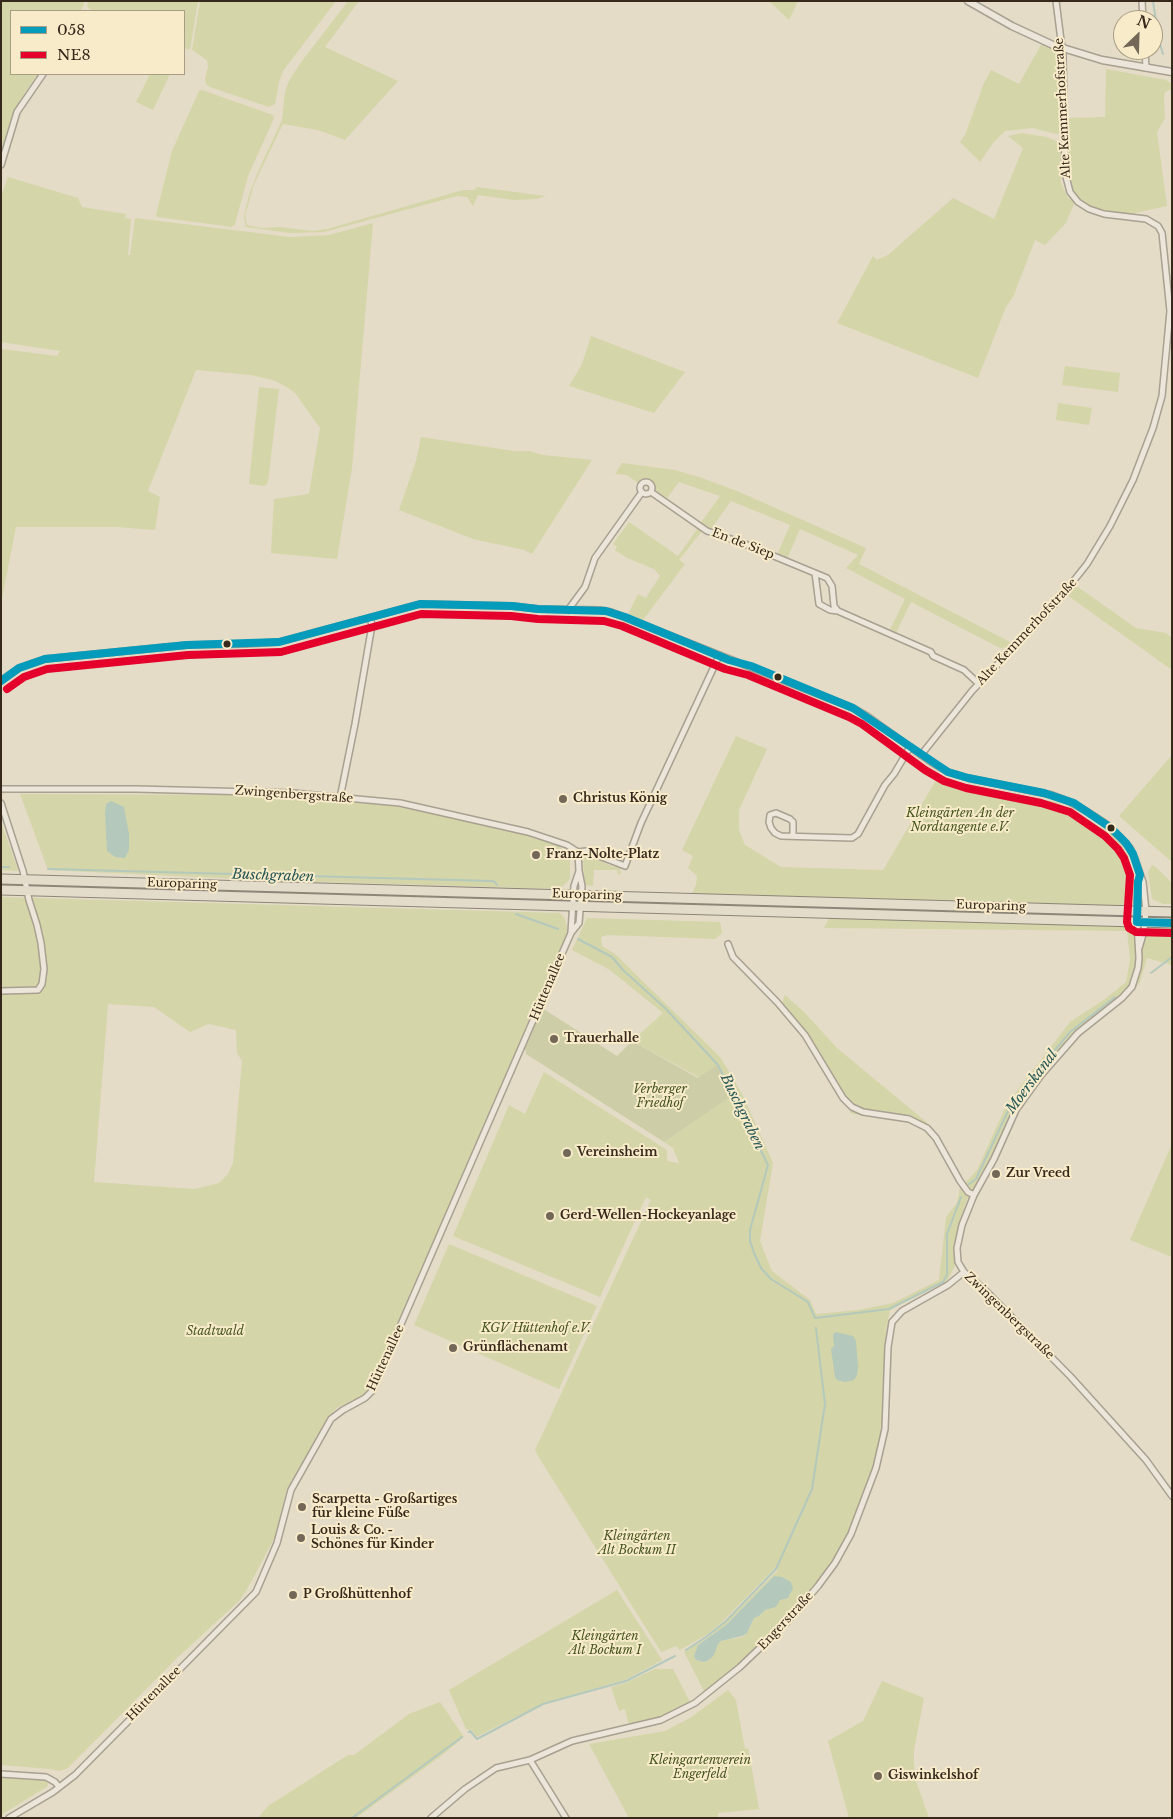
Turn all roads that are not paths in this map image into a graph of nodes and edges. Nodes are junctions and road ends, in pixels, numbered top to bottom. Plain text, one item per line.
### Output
1 (968, 1) edge
2 (1056, 1) edge
3 (1062, 48) junction
4 (1146, 60) edge
5 (1146, 68) junction
6 (1172, 72) edge
7 (42, 75) edge
8 (1, 165) edge
9 (1171, 329) edge
10 (642, 492) junction
11 (651, 492) junction
12 (815, 573) junction
13 (568, 610) junction
14 (838, 611) junction
15 (370, 618) junction
16 (719, 656) junction
17 (1, 681) edge
18 (979, 684) junction
19 (910, 747) junction
20 (921, 755) junction
21 (1, 789) edge
22 (340, 798) junction
23 (1, 803) edge
24 (793, 836) junction
25 (578, 852) junction
26 (1, 879) edge
27 (25, 880) junction
28 (1, 890) edge
29 (27, 890) junction
30 (578, 895) junction
31 (577, 906) junction
32 (1142, 911) junction
33 (1172, 912) edge
34 (1141, 922) junction
35 (1172, 923) edge
36 (571, 933) junction
37 (728, 944) dead end
38 (1, 990) edge
39 (974, 1195) junction
40 (964, 1272) junction
41 (1172, 1496) edge
42 (530, 1760) junction
43 (1, 1774) edge
44 (59, 1787) junction
45 (9, 1818) edge
46 (432, 1818) edge
47 (566, 1818) edge

1 - 3 street
2 - 3 street, Alte Kemmerhofstraße
3 - 5 street
3 - 9 street, Alte Kemmerhofstraße
4 - 5 street
5 - 6 street
7 - 8 street
9 - 18 street, Alte Kemmerhofstraße
10 - 11 street
10 - 11 street, En de Siep
10 - 13 street
11 - 12 street, En de Siep
12 - 14 street, En de Siep
12 - 14 street
13 - 15 street, Zwingenbergstraße
13 - 16 street, Zwingenbergstraße
14 - 18 street
15 - 17 street, Zwingenbergstraße
15 - 22 street
16 - 19 street, Zwingenbergstraße
16 - 25 street, Zwingenbergstraße
18 - 20 street, Alte Kemmerhofstraße
19 - 20 street, Zwingenbergstraße
19 - 24 street
20 - 32 street, Zwingenbergstraße
21 - 22 street, Zwingenbergstraße
22 - 25 street, Zwingenbergstraße
23 - 27 street
24 - 24 street
25 - 30 street
26 - 27 main road, Europaring
27 - 29 street
27 - 30 main road, Europaring
28 - 29 main road, Europaring
29 - 31 main road, Europaring
29 - 38 street
30 - 31 street, Hüttenallee
30 - 32 main road, Europaring
31 - 34 main road, Europaring
31 - 36 street, Hüttenallee
31 - 36 street, Hüttenallee
32 - 33 main road, Europaring
32 - 34 street, Zwingenbergstraße
34 - 35 main road, Europaring
34 - 39 street, Zwingenbergstraße
36 - 44 street, Hüttenallee
37 - 39 street
39 - 40 street, Zwingenbergstraße
40 - 41 street, Zwingenbergstraße
40 - 42 street, Engerstraße
42 - 46 street, Engerstraße
42 - 47 street
43 - 44 street
44 - 45 street, Hüttenallee

